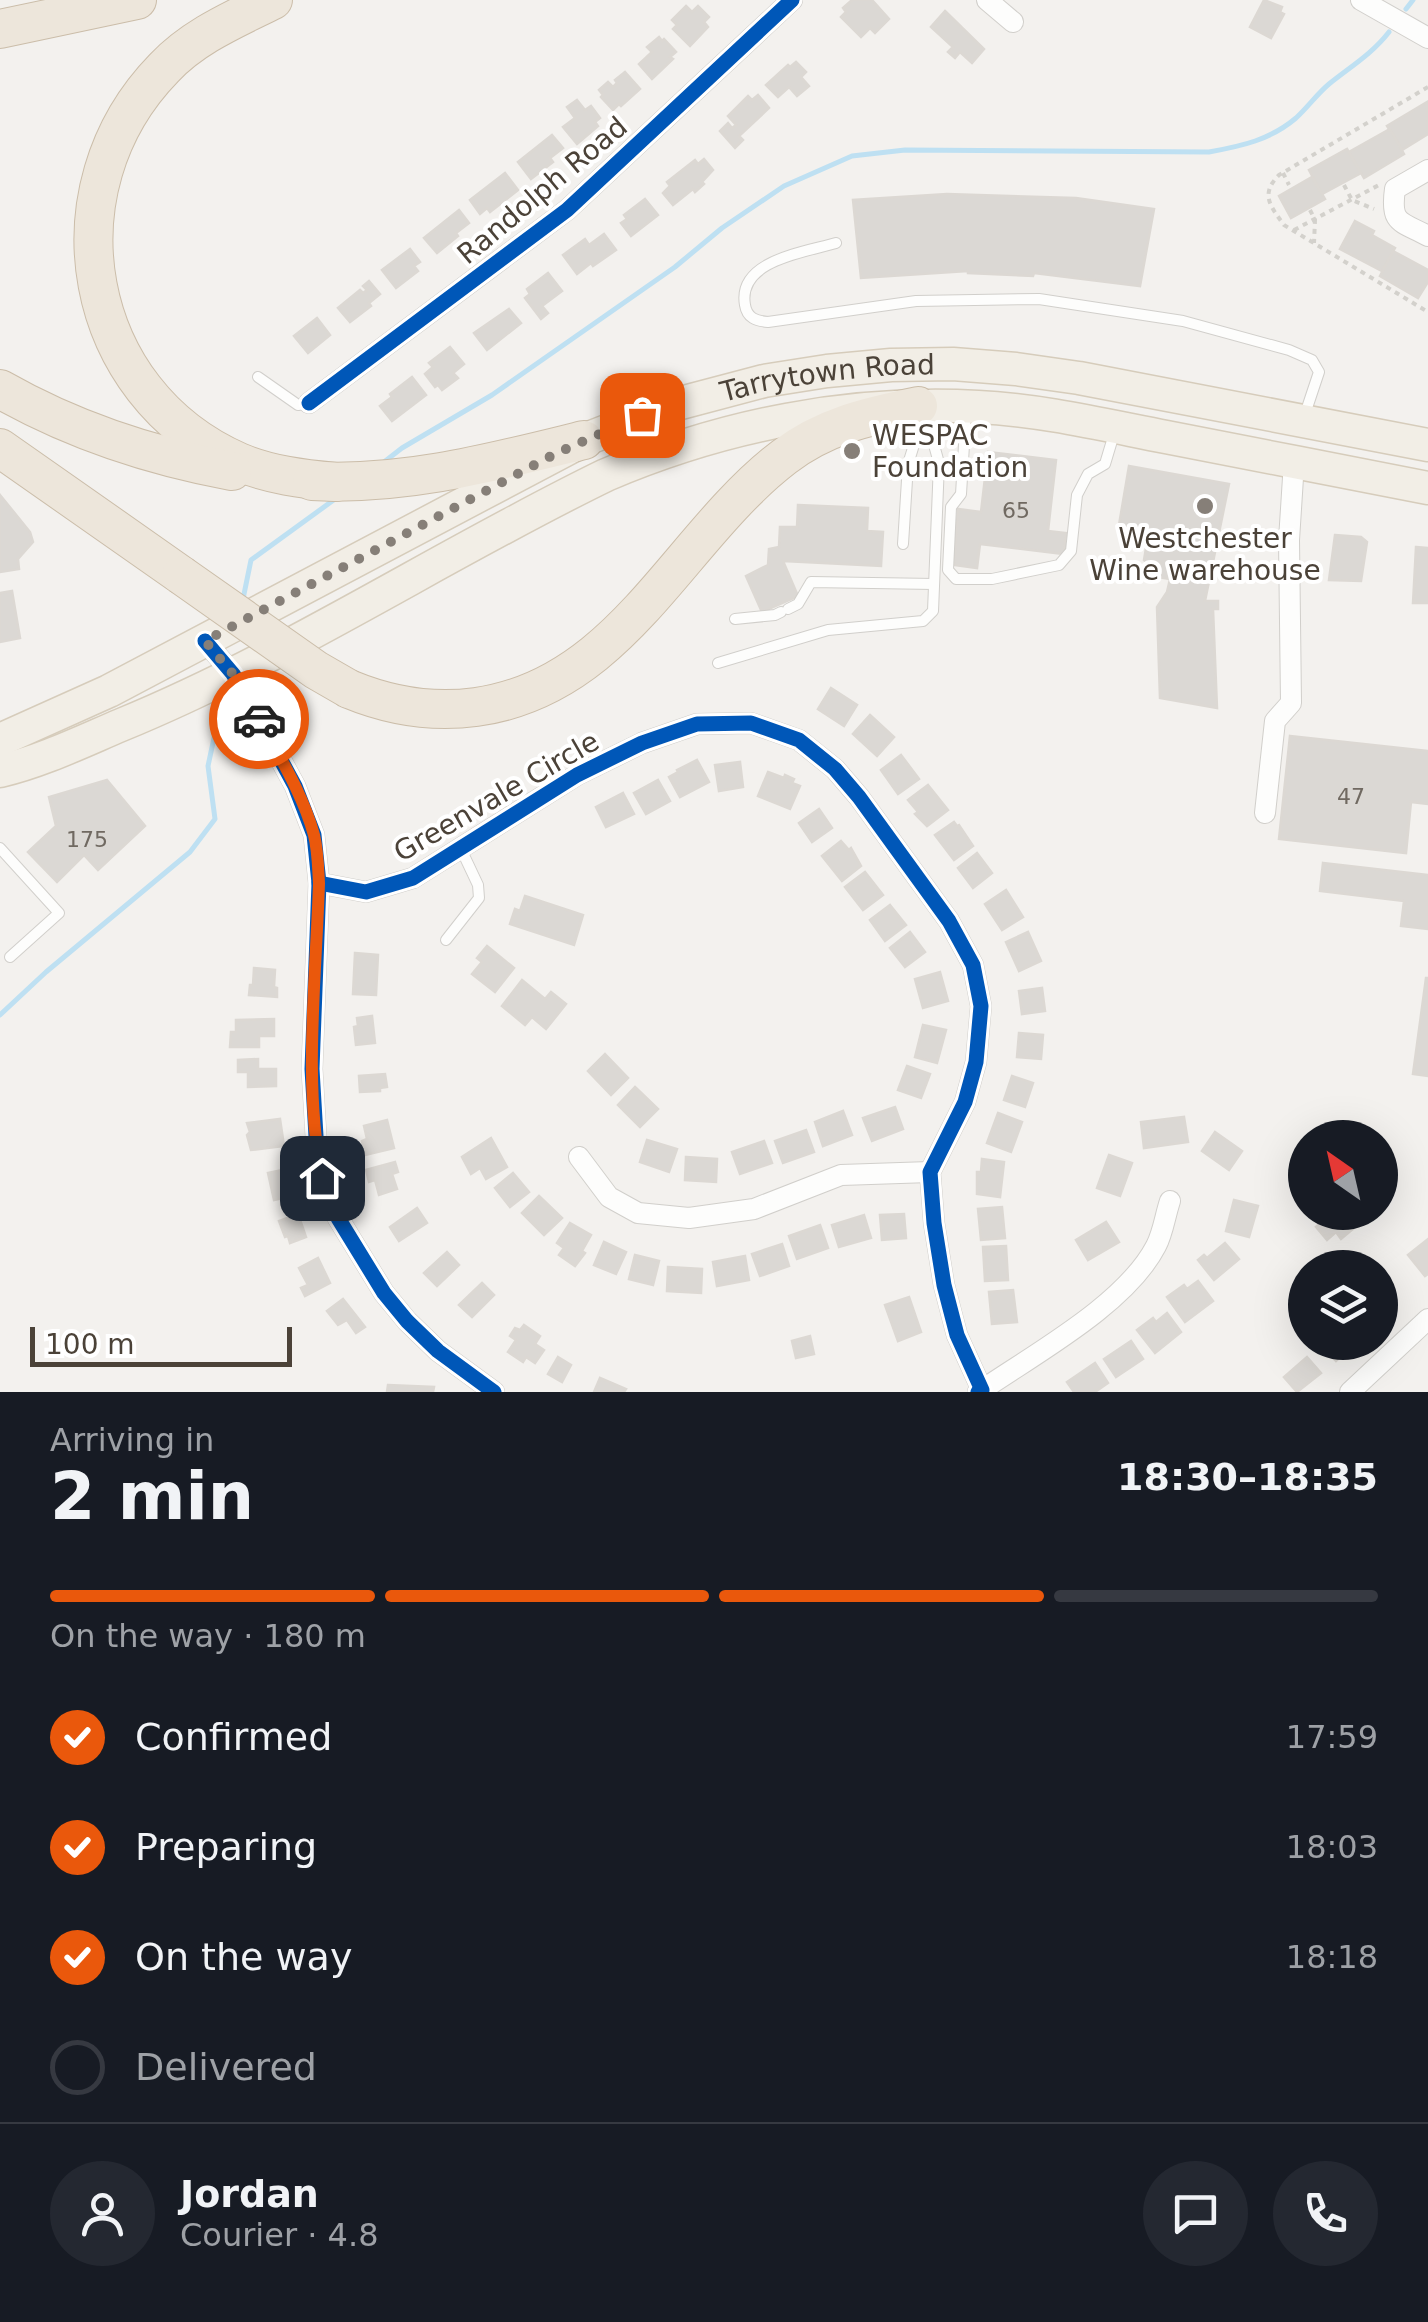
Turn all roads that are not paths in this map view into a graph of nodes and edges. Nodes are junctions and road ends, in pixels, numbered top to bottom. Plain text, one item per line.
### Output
1 (137, 0) edge
2 (273, 0) edge
3 (792, 0) edge
4 (987, 0) edge
5 (1361, 0) edge
6 (1012, 22) dead end
7 (0, 29) edge
8 (1428, 38) edge
9 (1428, 170) edge
10 (1428, 236) edge
11 (836, 244) dead end
12 (258, 377) dead end
13 (0, 390) edge
14 (309, 403) joint
15 (941, 406) junction
16 (1303, 421) junction
17 (1116, 428) junction
18 (584, 440) junction
19 (934, 445) junction
20 (1428, 446) edge
21 (0, 448) edge
22 (913, 448) junction
23 (1294, 462) junction
24 (336, 482) junction
25 (1428, 488) edge
26 (903, 544) dead end
27 (934, 584) junction
28 (735, 619) dead end
29 (205, 641) junction
30 (718, 662) dead end
31 (233, 674) junction
32 (2, 762) edge
33 (1264, 814) dead end
34 (0, 848) edge
35 (460, 849) junction
36 (319, 883) junction
37 (446, 940) dead end
38 (10, 957) dead end
39 (579, 1157) dead end
40 (930, 1172) junction
41 (1170, 1202) dead end
42 (1428, 1319) edge
43 (980, 1391) edge
44 (494, 1392) edge
45 (1350, 1392) edge

1 - 7 highway
2 - 24 highway
3 - 14 street, Randolph Road
4 - 6 street
5 - 8 street
9 - 10 street
11 - 16 lane
12 - 14 lane
13 - 24 highway
15 - 17 main road, Tarrytown Road
15 - 17 lane
15 - 19 lane
15 - 21 highway, bridge
15 - 22 lane
15 - 31 main road, Tarrytown Road
16 - 18 main road, Tarrytown Road
16 - 20 main road, Tarrytown Road
16 - 23 main road
17 - 23 main road, Tarrytown Road
18 - 24 highway
18 - 29 main road, Tarrytown Road
19 - 22 lane
19 - 27 lane
22 - 26 lane
23 - 25 main road, Tarrytown Road
23 - 33 street
27 - 28 lane
27 - 30 lane
29 - 31 street
29 - 32 main road, Tarrytown Road
31 - 32 main road, Tarrytown Road
31 - 36 street
34 - 38 lane
35 - 36 street, Greenvale Circle
35 - 37 lane
35 - 40 street, Greenvale Circle
36 - 44 street
39 - 40 street
40 - 43 street
41 - 43 street
42 - 45 street

